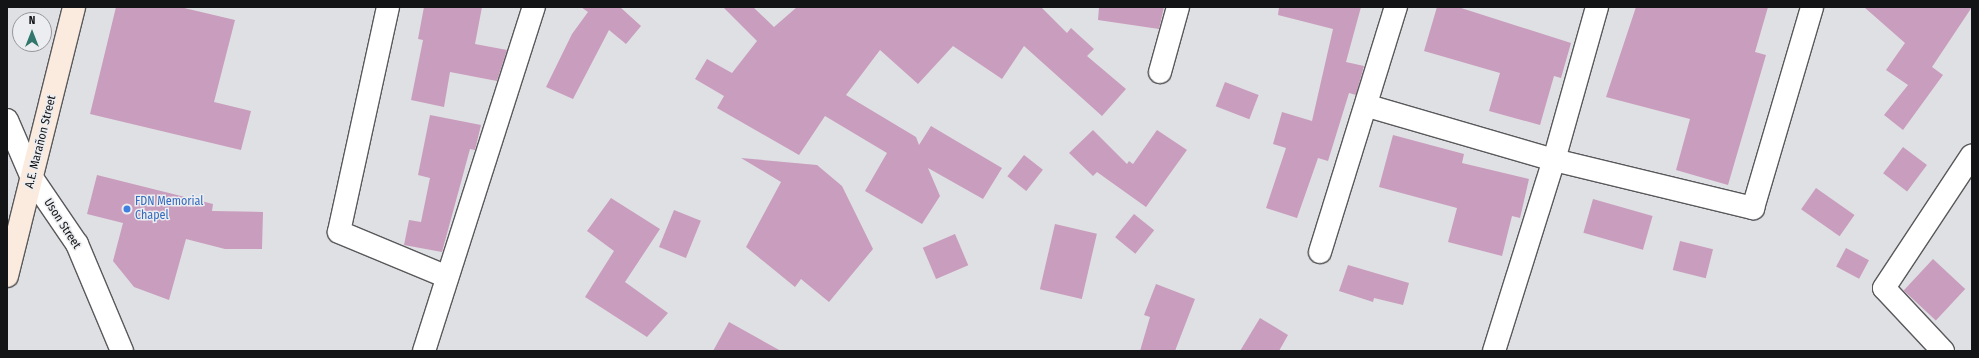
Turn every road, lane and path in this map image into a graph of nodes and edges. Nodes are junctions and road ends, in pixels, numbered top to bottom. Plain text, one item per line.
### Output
1 (74, 7) edge
2 (388, 7) edge
3 (534, 7) edge
4 (1178, 7) edge
5 (1396, 7) edge
6 (1597, 7) edge
7 (1812, 7) edge
8 (1160, 72) dead end
9 (1368, 106) junction
10 (7, 120) edge
11 (1972, 155) edge
12 (1554, 160) junction
13 (32, 178) junction
14 (1320, 252) dead end
15 (7, 276) edge
16 (447, 277) junction
17 (122, 351) edge
18 (424, 351) edge
19 (1494, 351) edge
20 (1943, 351) edge

1 - 13 main road, A.E. Marañon Street
2 - 16 street
3 - 16 street
4 - 8 street
5 - 9 street
6 - 12 street
7 - 12 street
9 - 12 street
9 - 14 street
10 - 13 street, Uson Street
11 - 20 street
12 - 19 street
13 - 15 main road, A.E. Marañon Street
13 - 17 street, Uson Street
16 - 18 street

